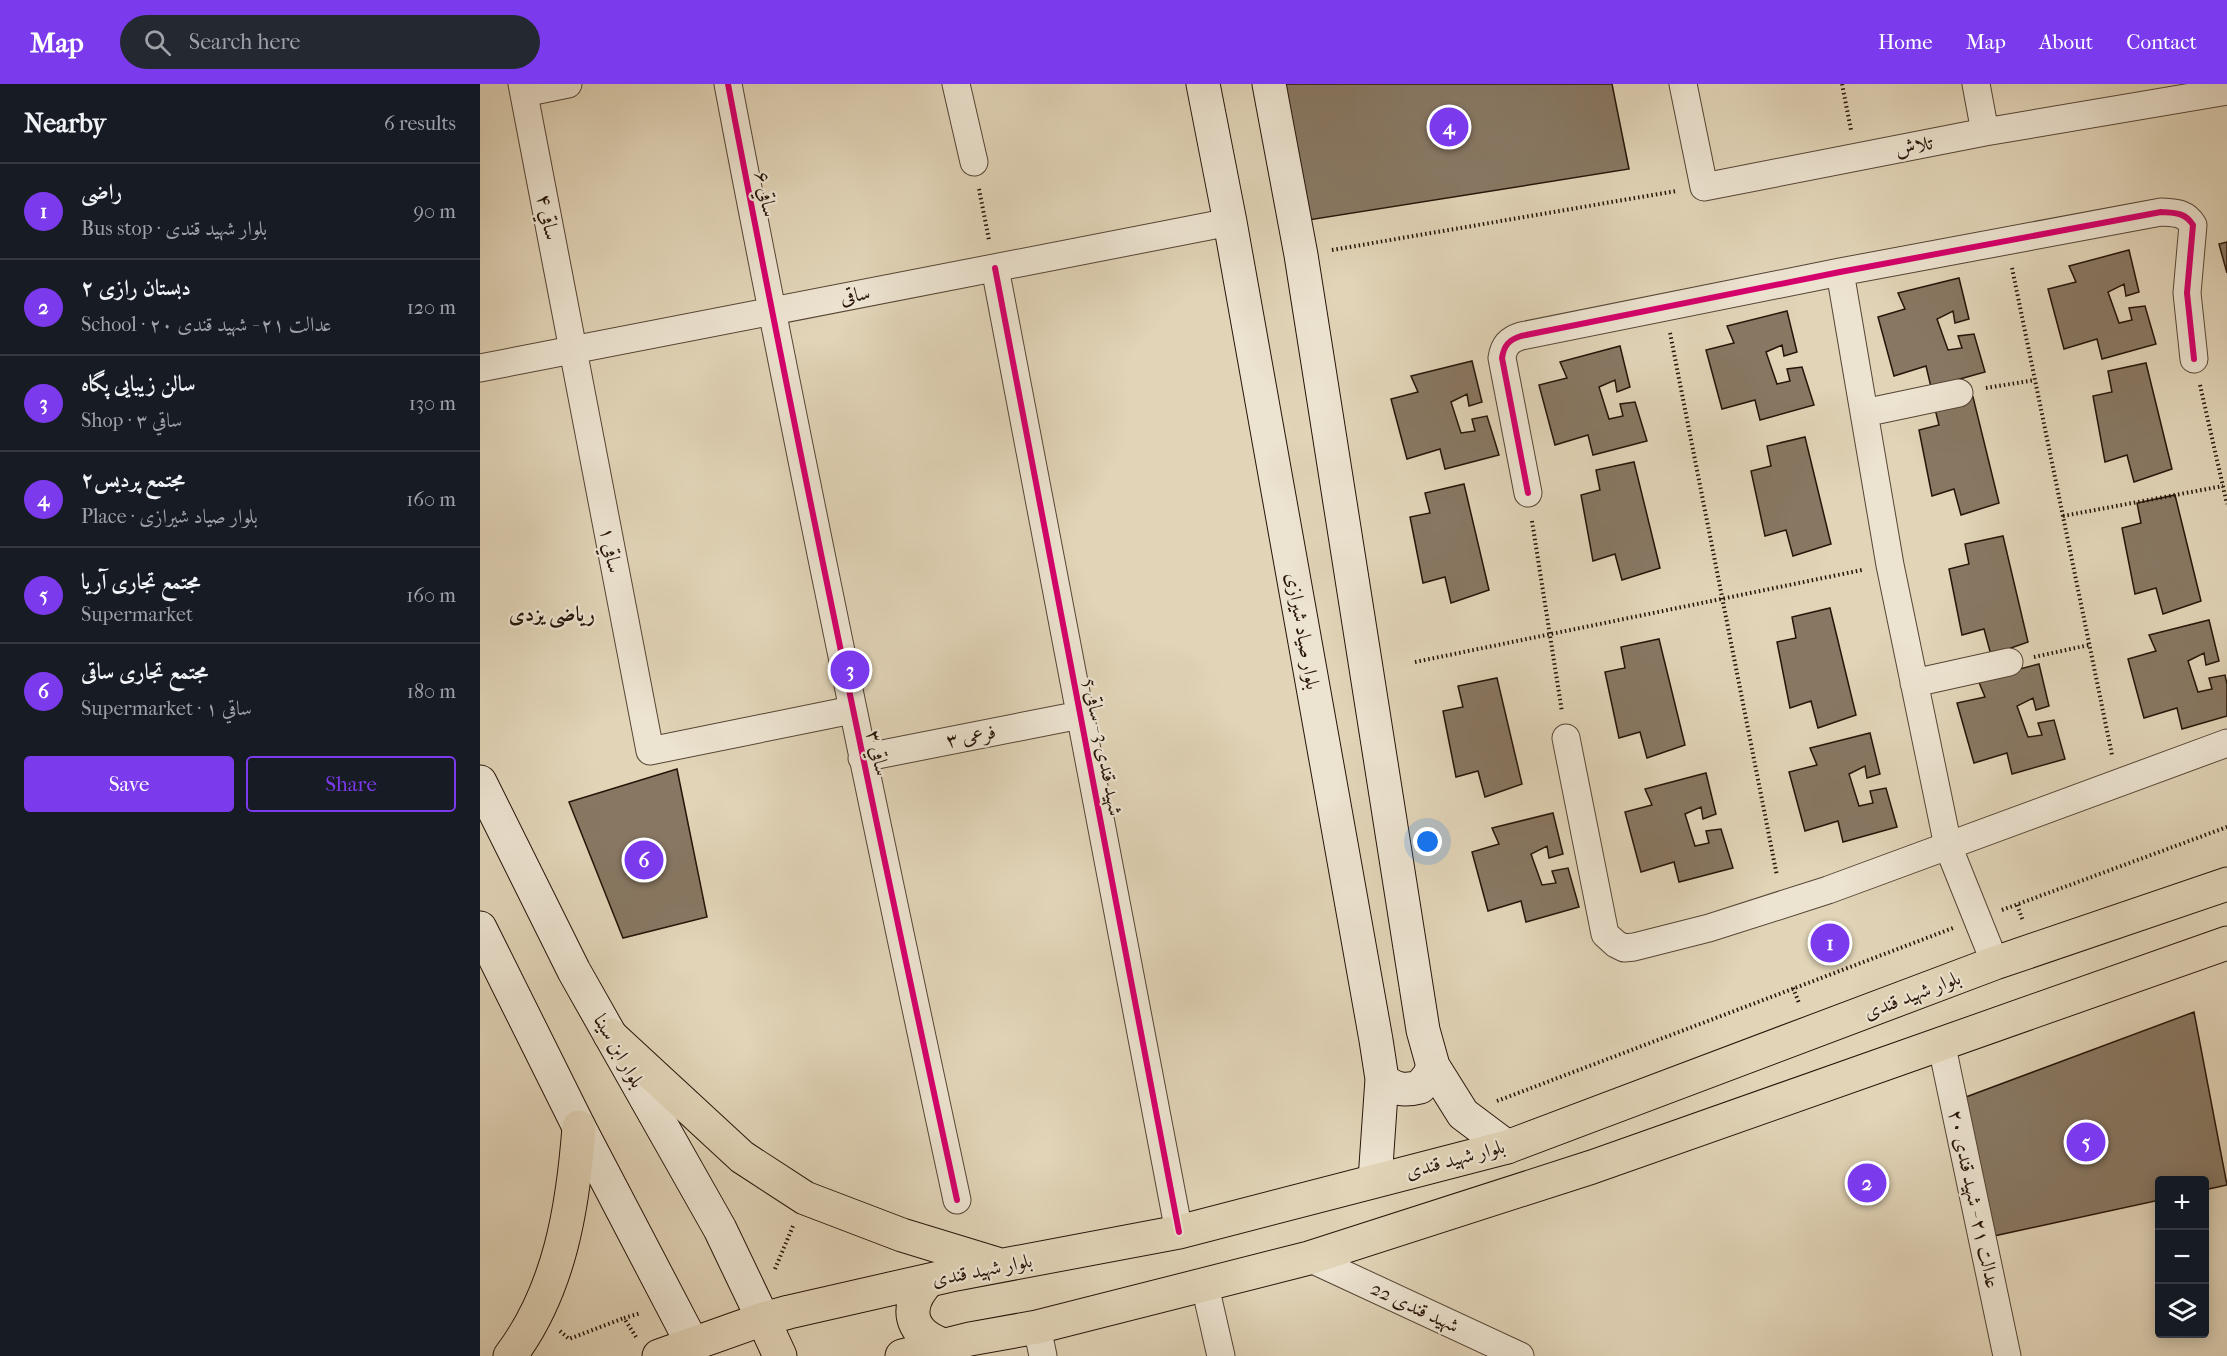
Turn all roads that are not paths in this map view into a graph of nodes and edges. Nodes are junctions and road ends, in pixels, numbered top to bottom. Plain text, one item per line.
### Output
1 (568, 84) edge
2 (728, 84) edge
3 (956, 84) edge
4 (1203, 84) edge
5 (1269, 84) edge
6 (1683, 84) edge
7 (1976, 84) edge
8 (523, 88) edge
9 (2227, 91) edge
10 (1985, 132) junction
11 (974, 162) road end
12 (1230, 222) junction
13 (995, 268) junction
14 (1840, 272) junction
15 (771, 311) junction
16 (573, 350) junction
17 (2194, 358) road end
18 (480, 368) edge
19 (1959, 393) road end
20 (1864, 413) junction
21 (1528, 493) road end
22 (2009, 662) road end
23 (1914, 683) junction
24 (852, 710) junction
25 (1080, 715) junction
26 (1566, 738) road end
27 (2227, 743) edge
28 (862, 758) junction
29 (480, 782) edge
30 (1948, 846) junction
31 (2227, 884) edge
32 (480, 928) edge
33 (2227, 943) edge
34 (1995, 963) junction
35 (610, 1035) junction
36 (1941, 1042) junction
37 (1433, 1066) junction
38 (1382, 1079) junction
39 (579, 1127) junction
40 (1507, 1147) junction
41 (1375, 1180) junction
42 (957, 1200) dead end
43 (1179, 1232) junction
44 (1309, 1258) junction
45 (1002, 1266) junction
46 (929, 1280) junction
47 (1205, 1286) junction
48 (763, 1319) junction
49 (1040, 1342) edge
50 (695, 1351) edge
51 (939, 1351) edge
52 (510, 1356) edge
53 (660, 1356) edge
54 (780, 1356) edge
55 (902, 1356) edge
56 (1221, 1356) edge
57 (1520, 1356) edge
58 (2007, 1356) edge

1 - 8 street
2 - 15 street, ساقي ۶
3 - 11 street
4 - 12 main road, بلوار صیاد شیرازی
5 - 37 main road
6 - 10 street, تلاش
7 - 10 street
8 - 16 street, ساقي ۴
9 - 10 street, تلاش
12 - 13 street, ساقی
12 - 38 main road, بلوار صیاد شیرازی
13 - 15 street, ساقی
13 - 25 street, شهید قندی 3 - ساقی 5
14 - 17 street
14 - 20 street
14 - 21 street
15 - 16 street, ساقی
15 - 24 street, ساقي ۳
16 - 18 street, ساقی
16 - 24 street, ساقي ۱
19 - 20 street
20 - 23 street
22 - 23 street
23 - 30 street
24 - 28 street, ساقي ۳
25 - 28 street, فرعی ۳
25 - 43 street, شهید قندی 3 - ساقی 5
26 - 30 street
27 - 30 street
28 - 42 street, ساقي ۳
29 - 35 main road, بلوار ابن سینا
30 - 34 street
31 - 34 main road, بلوار شهید قندی
32 - 39 main road
33 - 36 main road
34 - 40 main road, بلوار شهید قندی
35 - 45 main road
35 - 48 main road, بلوار ابن سینا
36 - 44 main road
36 - 58 street, عدالت ۲۱ - شهید قندی ۲۰
37 - 38 main road
37 - 40 main road
38 - 41 main road, بلوار صیاد شیرازی
39 - 50 main road
39 - 52 main road
40 - 41 main road, بلوار شهید قندی
41 - 43 main road, بلوار شهید قندی
43 - 45 main road, بلوار شهید قندی
44 - 47 main road
44 - 57 street, شهید قندی 22
45 - 46 main road, بلوار شهید قندی
46 - 48 main road, بلوار شهید قندی
46 - 51 main road
47 - 49 main road
47 - 56 street
48 - 50 main road, بلوار شهید قندی
48 - 54 main road
49 - 51 main road
50 - 53 main road, بلوار شهید قندی
51 - 55 main road

